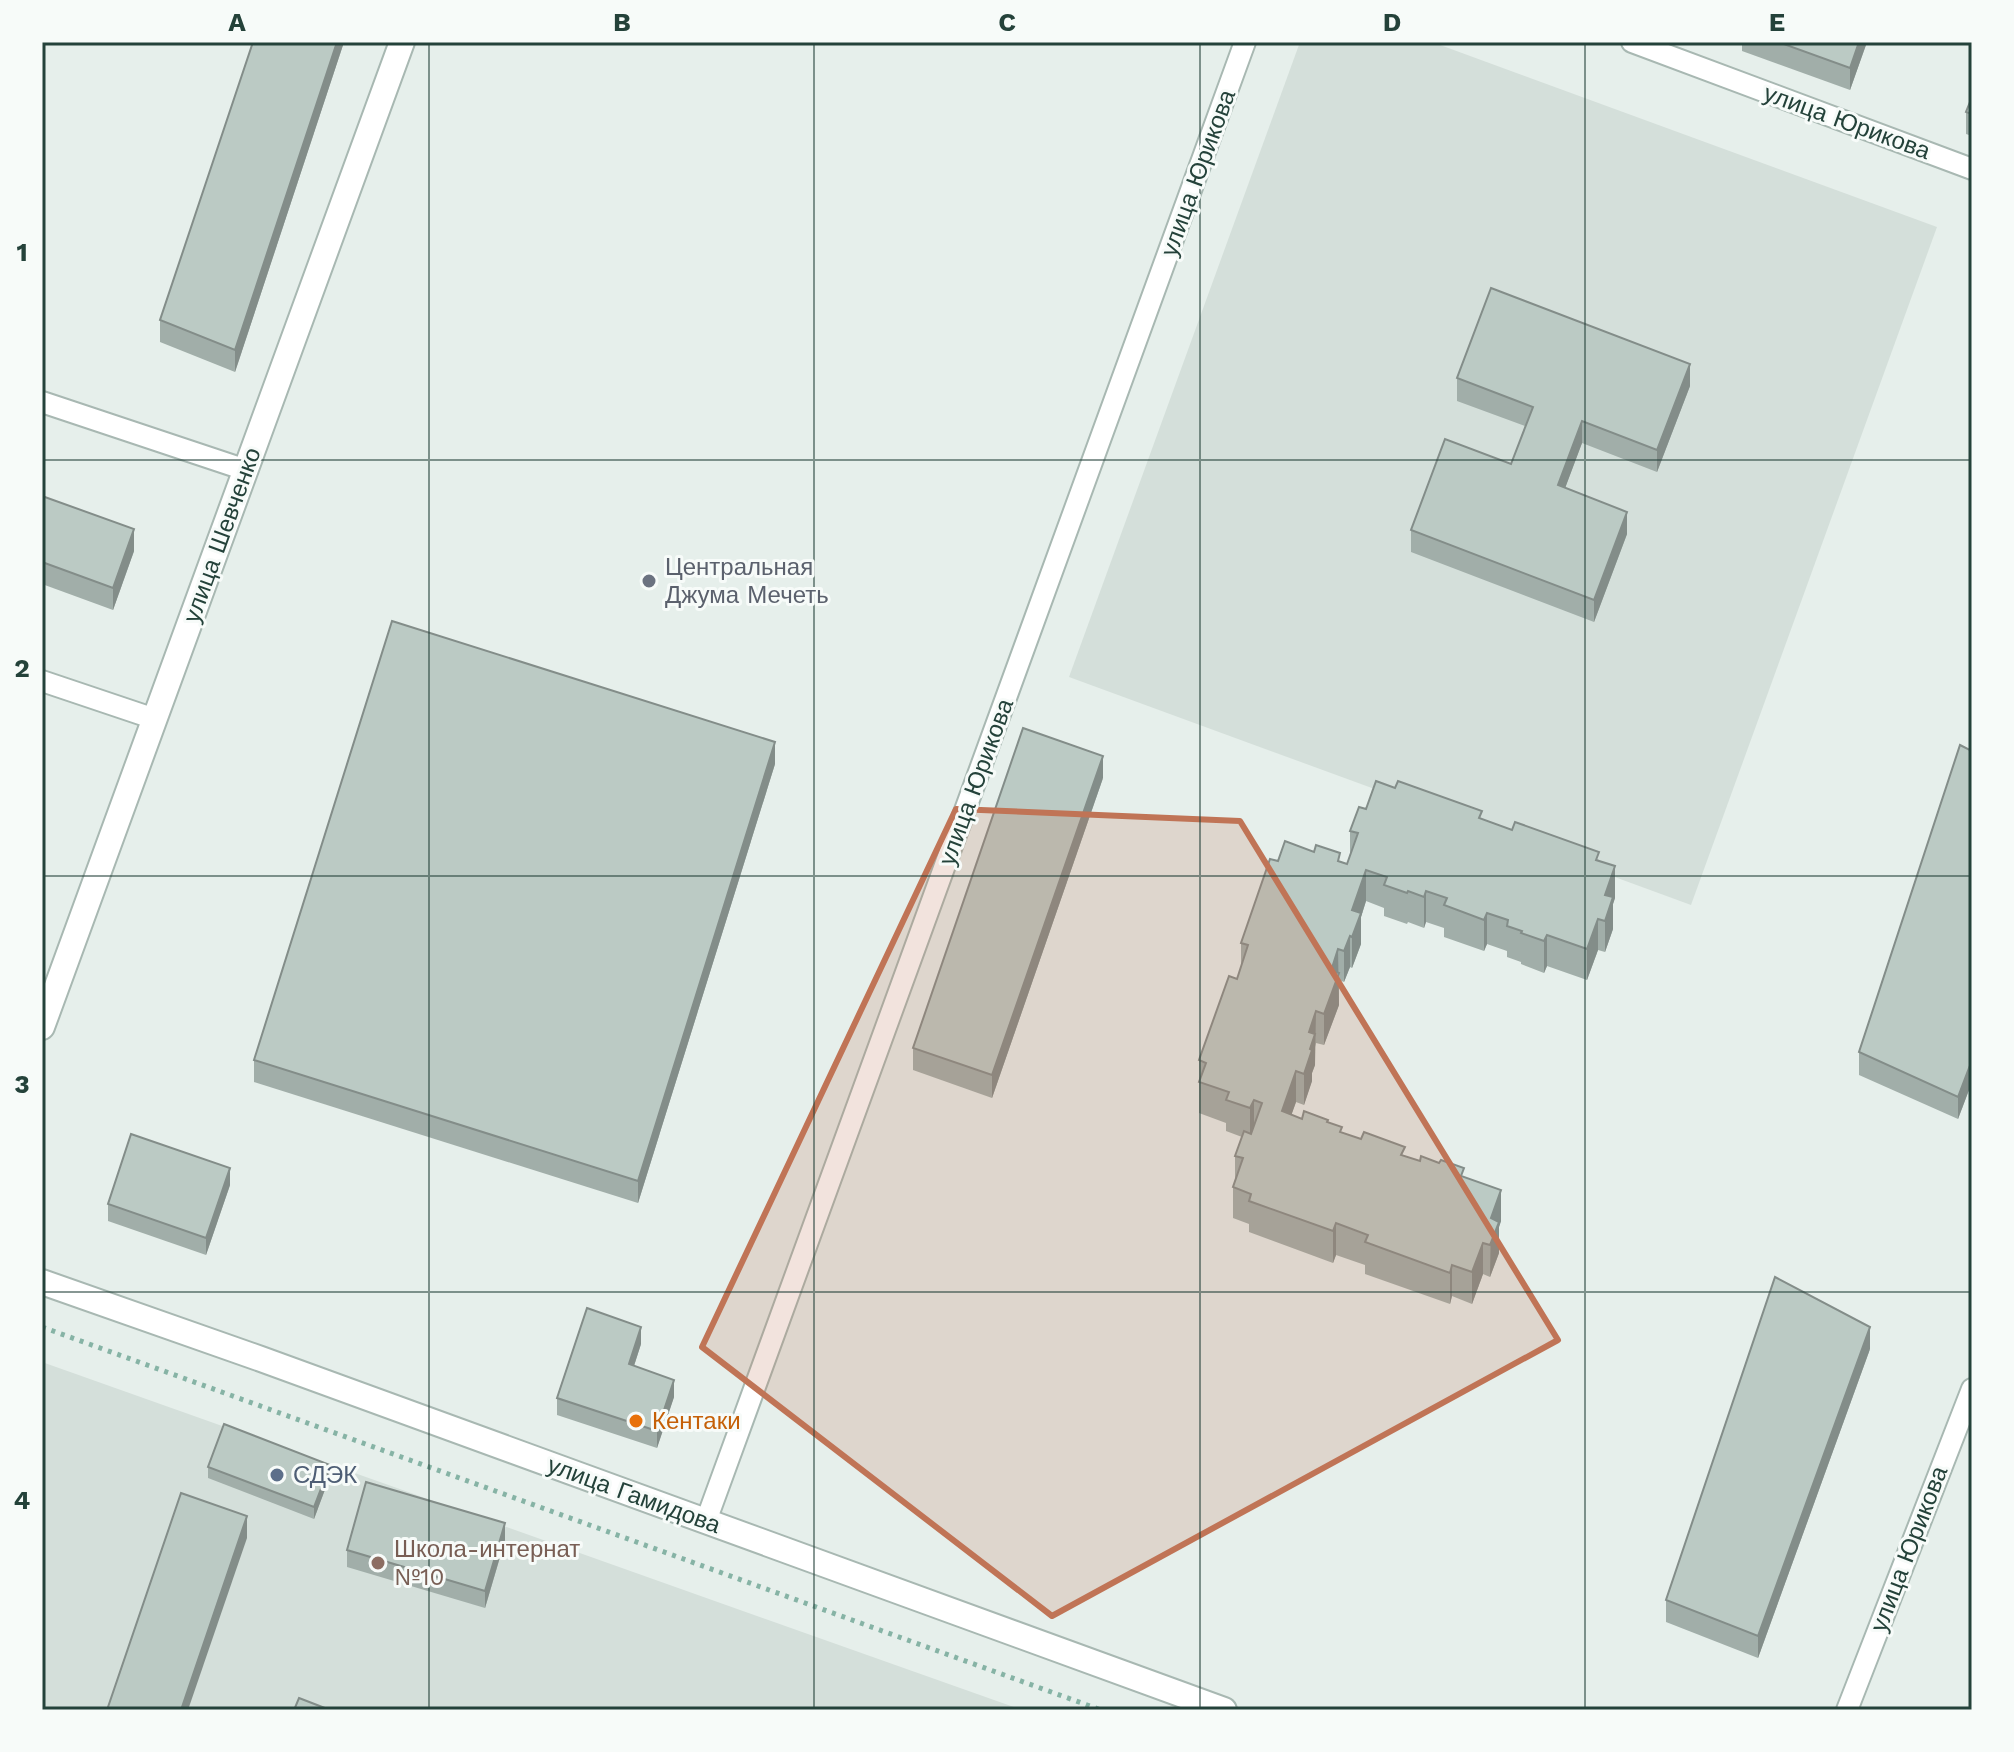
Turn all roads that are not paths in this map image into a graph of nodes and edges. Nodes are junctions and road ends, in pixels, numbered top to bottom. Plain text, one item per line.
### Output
1 (402, 42) edge
2 (1245, 42) edge
3 (1632, 42) edge
4 (1972, 169) edge
5 (42, 402) edge
6 (246, 470) junction
7 (42, 681) edge
8 (155, 719) junction
9 (42, 1027) edge
10 (42, 1282) edge
11 (1972, 1389) edge
12 (706, 1521) junction
13 (1224, 1710) edge
14 (1847, 1710) edge

1 - 6 street, улица Шевченко
2 - 12 lane, улица Юрикова
3 - 4 lane, улица Юрикова
5 - 6 lane
6 - 8 street, улица Шевченко
7 - 8 lane
8 - 9 street, улица Шевченко
10 - 12 street, улица Гамидова
11 - 14 lane, улица Юрикова
12 - 13 street, улица Гамидова

